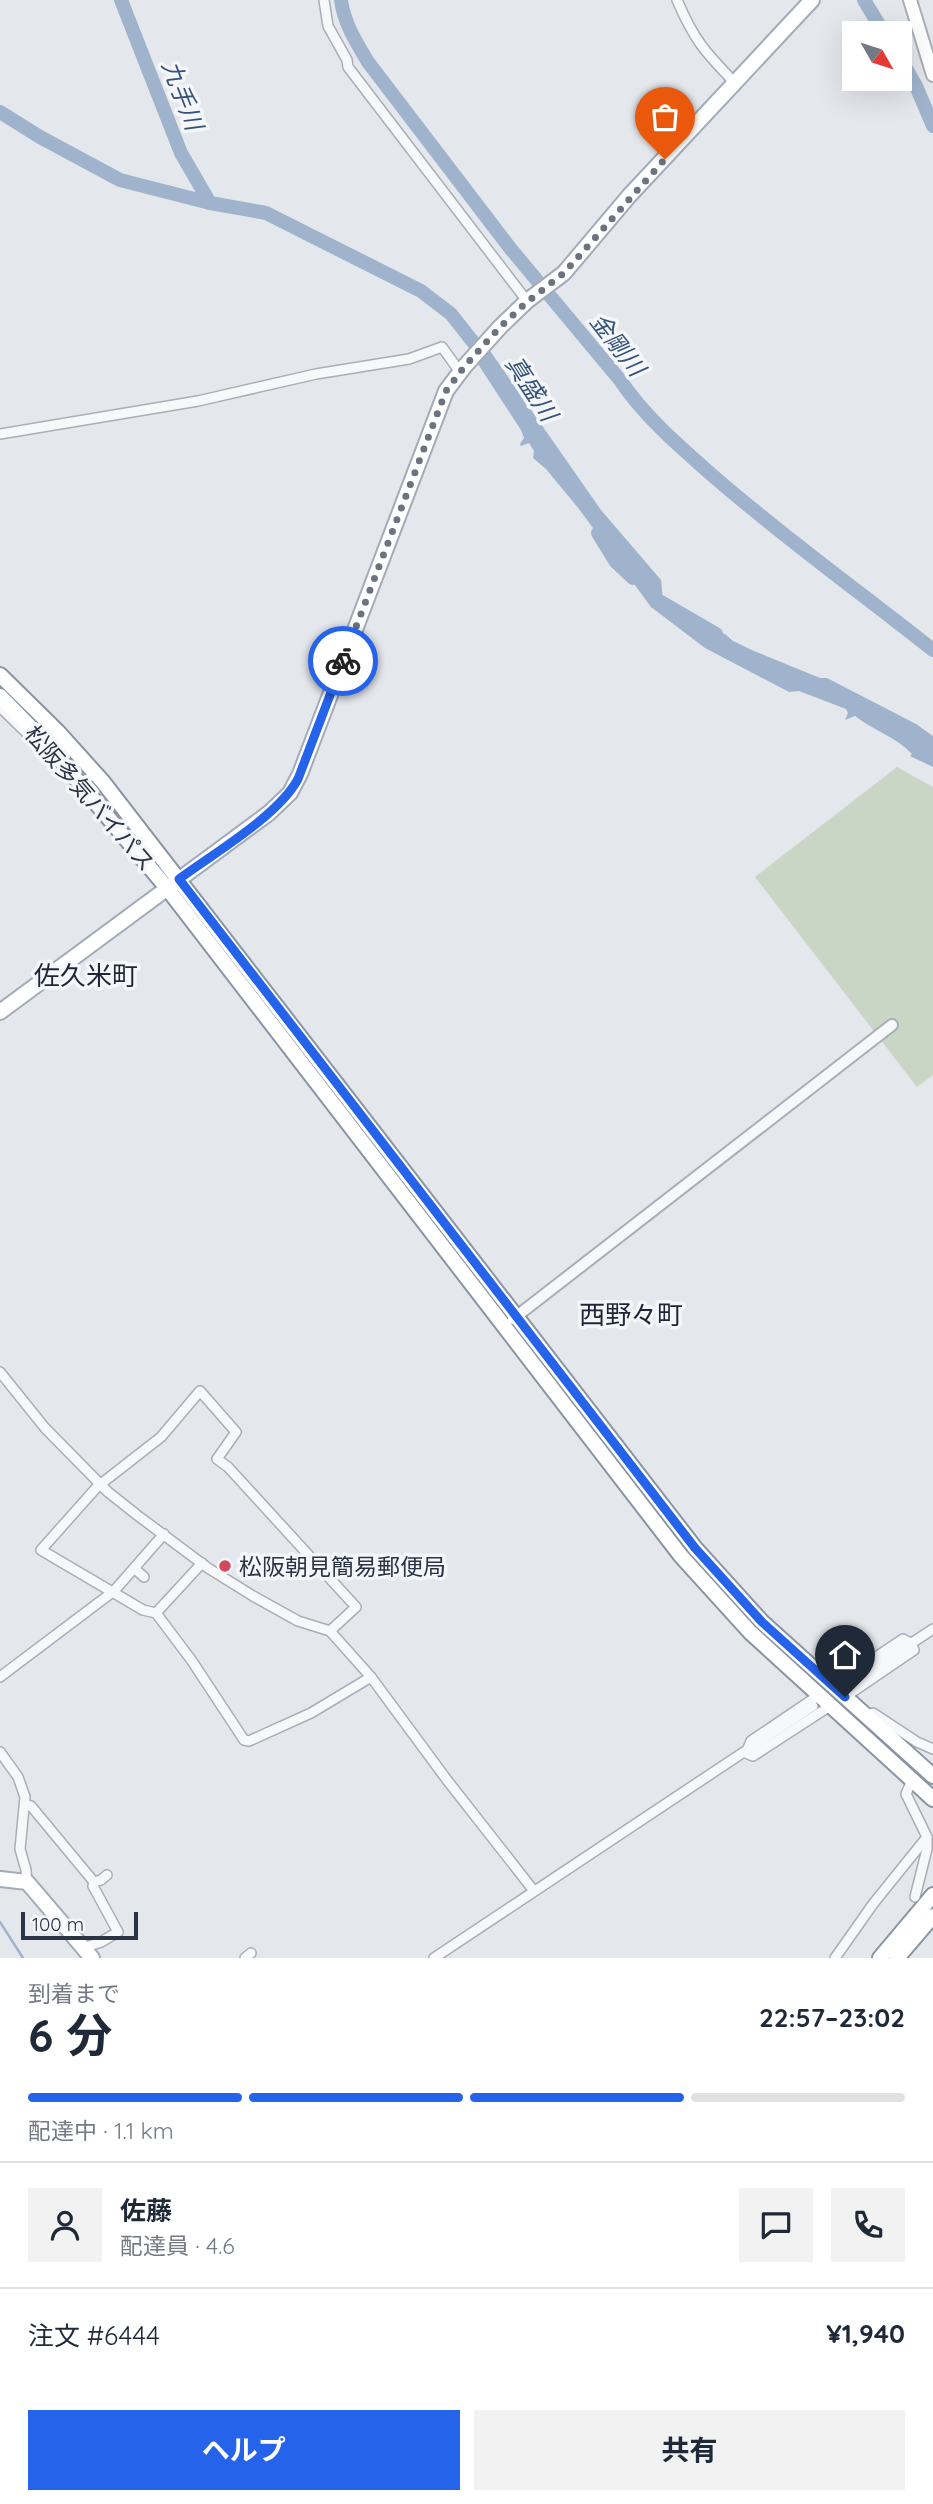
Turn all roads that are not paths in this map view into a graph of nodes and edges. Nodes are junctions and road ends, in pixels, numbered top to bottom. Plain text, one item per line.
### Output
1 (324, 0) edge
2 (677, 0) edge
3 (811, 0) edge
4 (911, 0) edge
5 (933, 75) edge
6 (735, 83) junction
7 (527, 302) junction
8 (462, 369) junction
9 (0, 434) edge
10 (0, 675) edge
11 (0, 696) edge
12 (0, 707) edge
13 (58, 757) junction
14 (173, 883) junction
15 (0, 1012) edge
16 (892, 1025) dead end
17 (511, 1321) junction
18 (0, 1373) edge
19 (102, 1485) junction
20 (164, 1534) junction
21 (202, 1563) junction
22 (135, 1569) junction
23 (144, 1577) dead end
24 (114, 1591) junction
25 (156, 1613) junction
26 (933, 1629) edge
27 (330, 1632) junction
28 (911, 1643) junction
29 (0, 1677) edge
30 (371, 1677) junction
31 (833, 1686) junction
32 (846, 1691) junction
33 (816, 1701) junction
34 (830, 1706) junction
35 (865, 1716) junction
36 (933, 1749) edge
37 (0, 1752) edge
38 (746, 1753) junction
39 (933, 1776) edge
40 (912, 1780) junction
41 (933, 1799) edge
42 (26, 1805) junction
43 (928, 1837) junction
44 (107, 1875) dead end
45 (0, 1879) edge
46 (27, 1882) junction
47 (94, 1882) junction
48 (534, 1891) junction
49 (933, 1895) edge
50 (915, 1897) dead end
51 (933, 1916) edge
52 (87, 1953) edge
53 (434, 1958) edge
54 (835, 1958) edge
55 (880, 1958) edge
56 (897, 1958) edge

1 - 7 street
2 - 6 street
3 - 6 main road
4 - 5 main road
6 - 7 main road
7 - 8 main road
8 - 9 street
8 - 14 main road
10 - 14 main road, 松阪多気バイパス
11 - 13 main road, 松阪多気バイパス
12 - 13 street
13 - 14 main road, 松阪多気バイパス
14 - 15 main road
14 - 17 main road, 松阪多気バイパス
16 - 17 street
17 - 31 main road, 松阪多気バイパス
17 - 33 main road, 松阪多気バイパス
18 - 19 street
19 - 20 street
19 - 24 street
19 - 27 street
20 - 21 street
20 - 22 street
21 - 25 street
21 - 27 street
22 - 23 street
22 - 24 street
24 - 25 street
24 - 29 street
25 - 30 street
26 - 28 street
27 - 30 street
28 - 31 street
28 - 32 street
30 - 48 street
31 - 32 main road, 松阪多気バイパス
32 - 35 main road, 松阪多気バイパス
33 - 34 main road, 松阪多気バイパス
33 - 38 street
34 - 38 street
34 - 40 main road, 松阪多気バイパス
35 - 36 street
35 - 39 main road, 松阪多気バイパス
37 - 42 street
38 - 48 street
40 - 41 main road, 松阪多気バイパス
40 - 43 street
42 - 46 street
42 - 47 street
43 - 50 street
43 - 54 street
44 - 47 street
45 - 46 main road
46 - 52 main road
47 - 52 street
48 - 53 street
49 - 55 main road
51 - 56 main road

